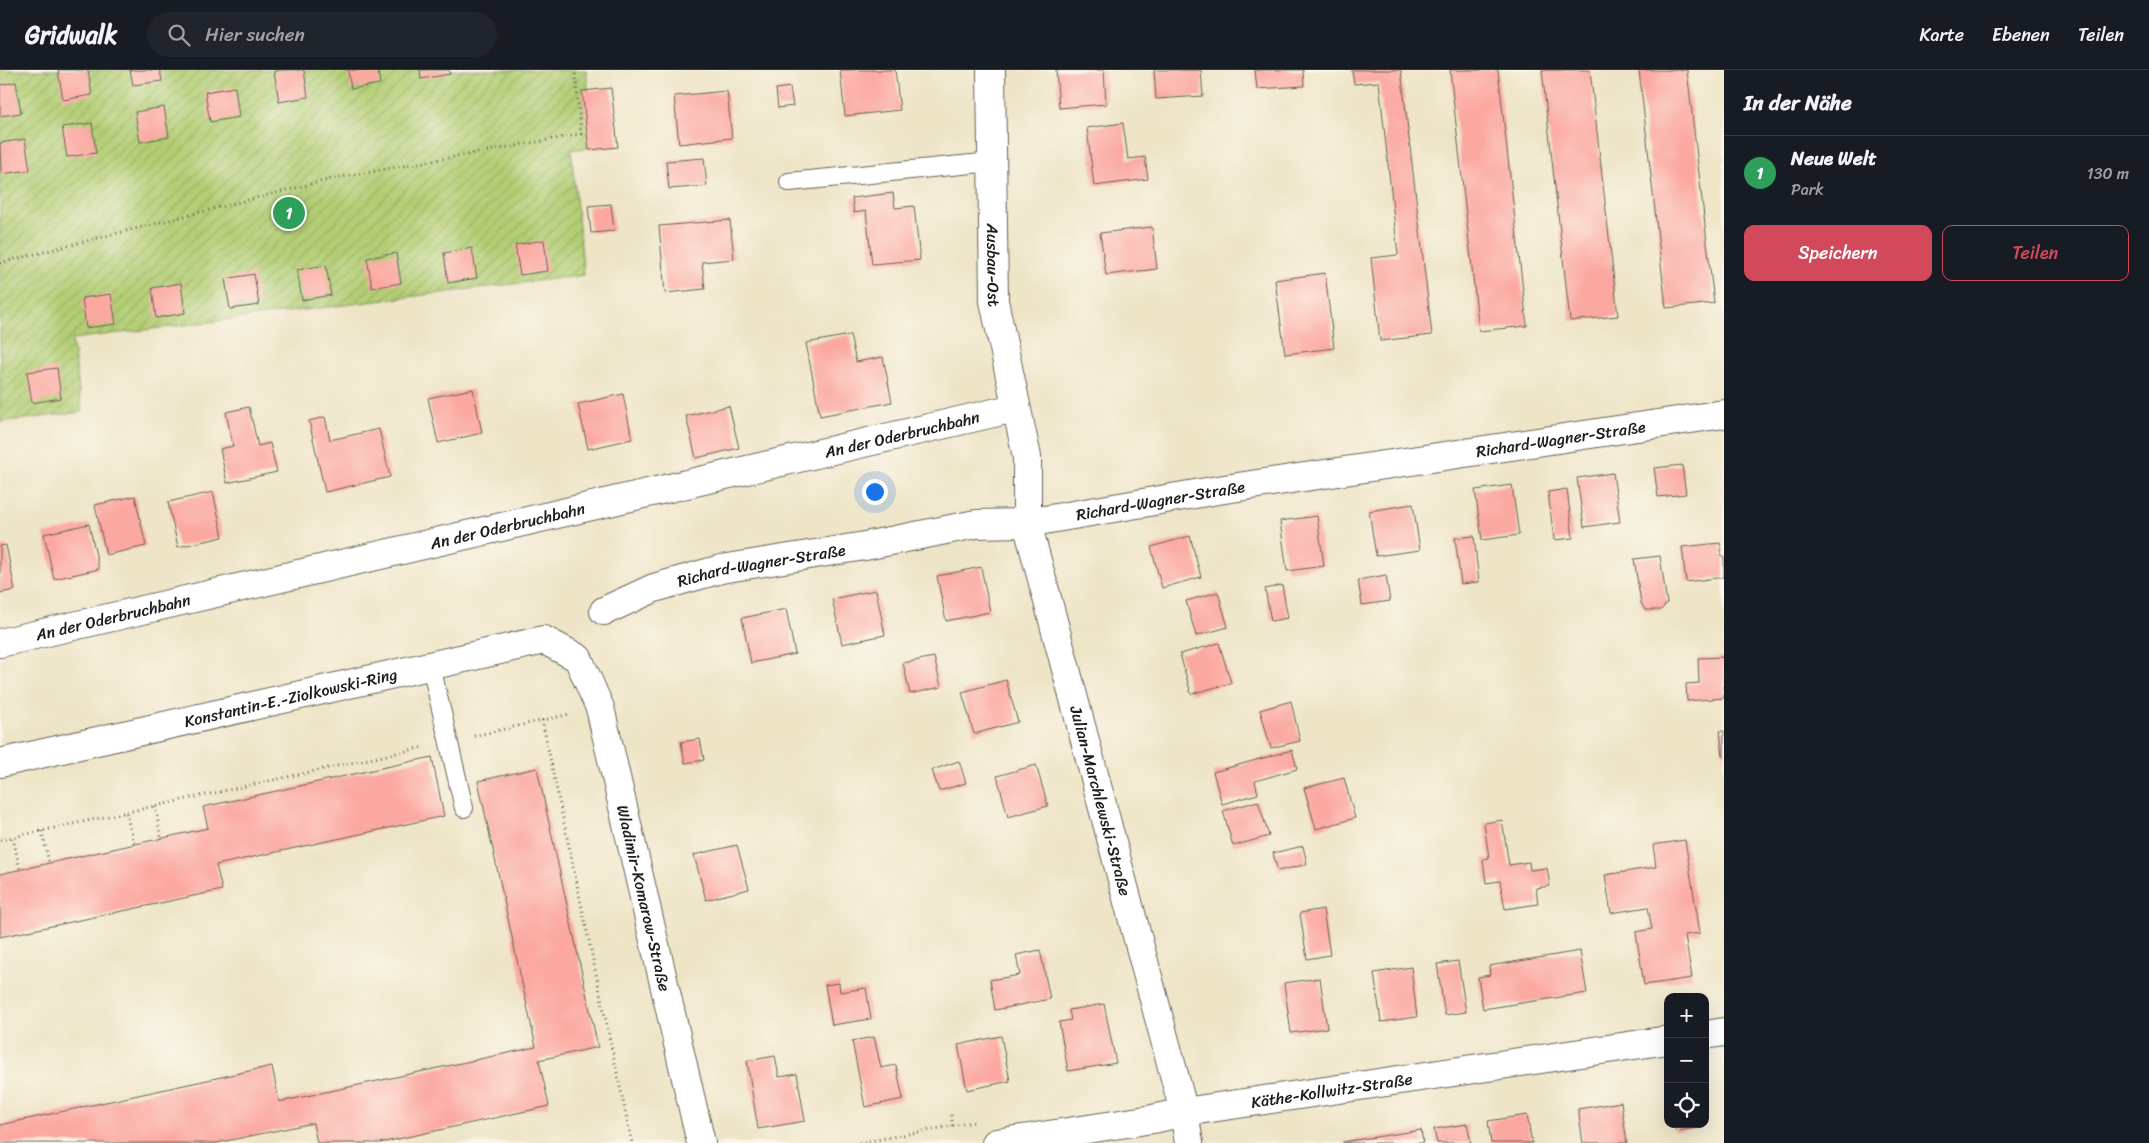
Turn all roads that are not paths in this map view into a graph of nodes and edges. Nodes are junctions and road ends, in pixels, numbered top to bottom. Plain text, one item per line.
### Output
1 (991, 70) edge
2 (992, 162) junction
3 (789, 182) dead end
4 (1015, 408) junction
5 (1724, 414) edge
6 (1027, 457) joint
7 (1027, 524) junction
8 (604, 611) dead end
9 (0, 644) edge
10 (578, 658) joint
11 (431, 666) junction
12 (0, 763) edge
13 (464, 808) dead end
14 (1724, 1032) edge
15 (1709, 1034) edge
16 (1664, 1041) edge
17 (1184, 1112) junction
18 (701, 1143) edge
19 (996, 1143) edge
20 (1189, 1143) edge

1 - 2 street, Ausbau-Ost
2 - 3 lane
2 - 4 street, Ausbau-Ost
4 - 6 street, Ausbau-Ost
4 - 9 street, An der Oderbruchbahn
5 - 7 street, Richard-Wagner-Straße
6 - 7 street, Julian-Marchlewski-Straße
7 - 8 street, Richard-Wagner-Straße
7 - 17 street, Julian-Marchlewski-Straße
10 - 11 street, Konstantin-E.-Ziolkowski-Ring
10 - 18 street, Wladimir-Komarow-Straße
11 - 12 street, Konstantin-E.-Ziolkowski-Ring
11 - 13 lane
14 - 15 street
16 - 17 street, Käthe-Kollwitz-Straße
17 - 19 street, Käthe-Kollwitz-Straße
17 - 20 street, Julian-Marchlewski-Straße

